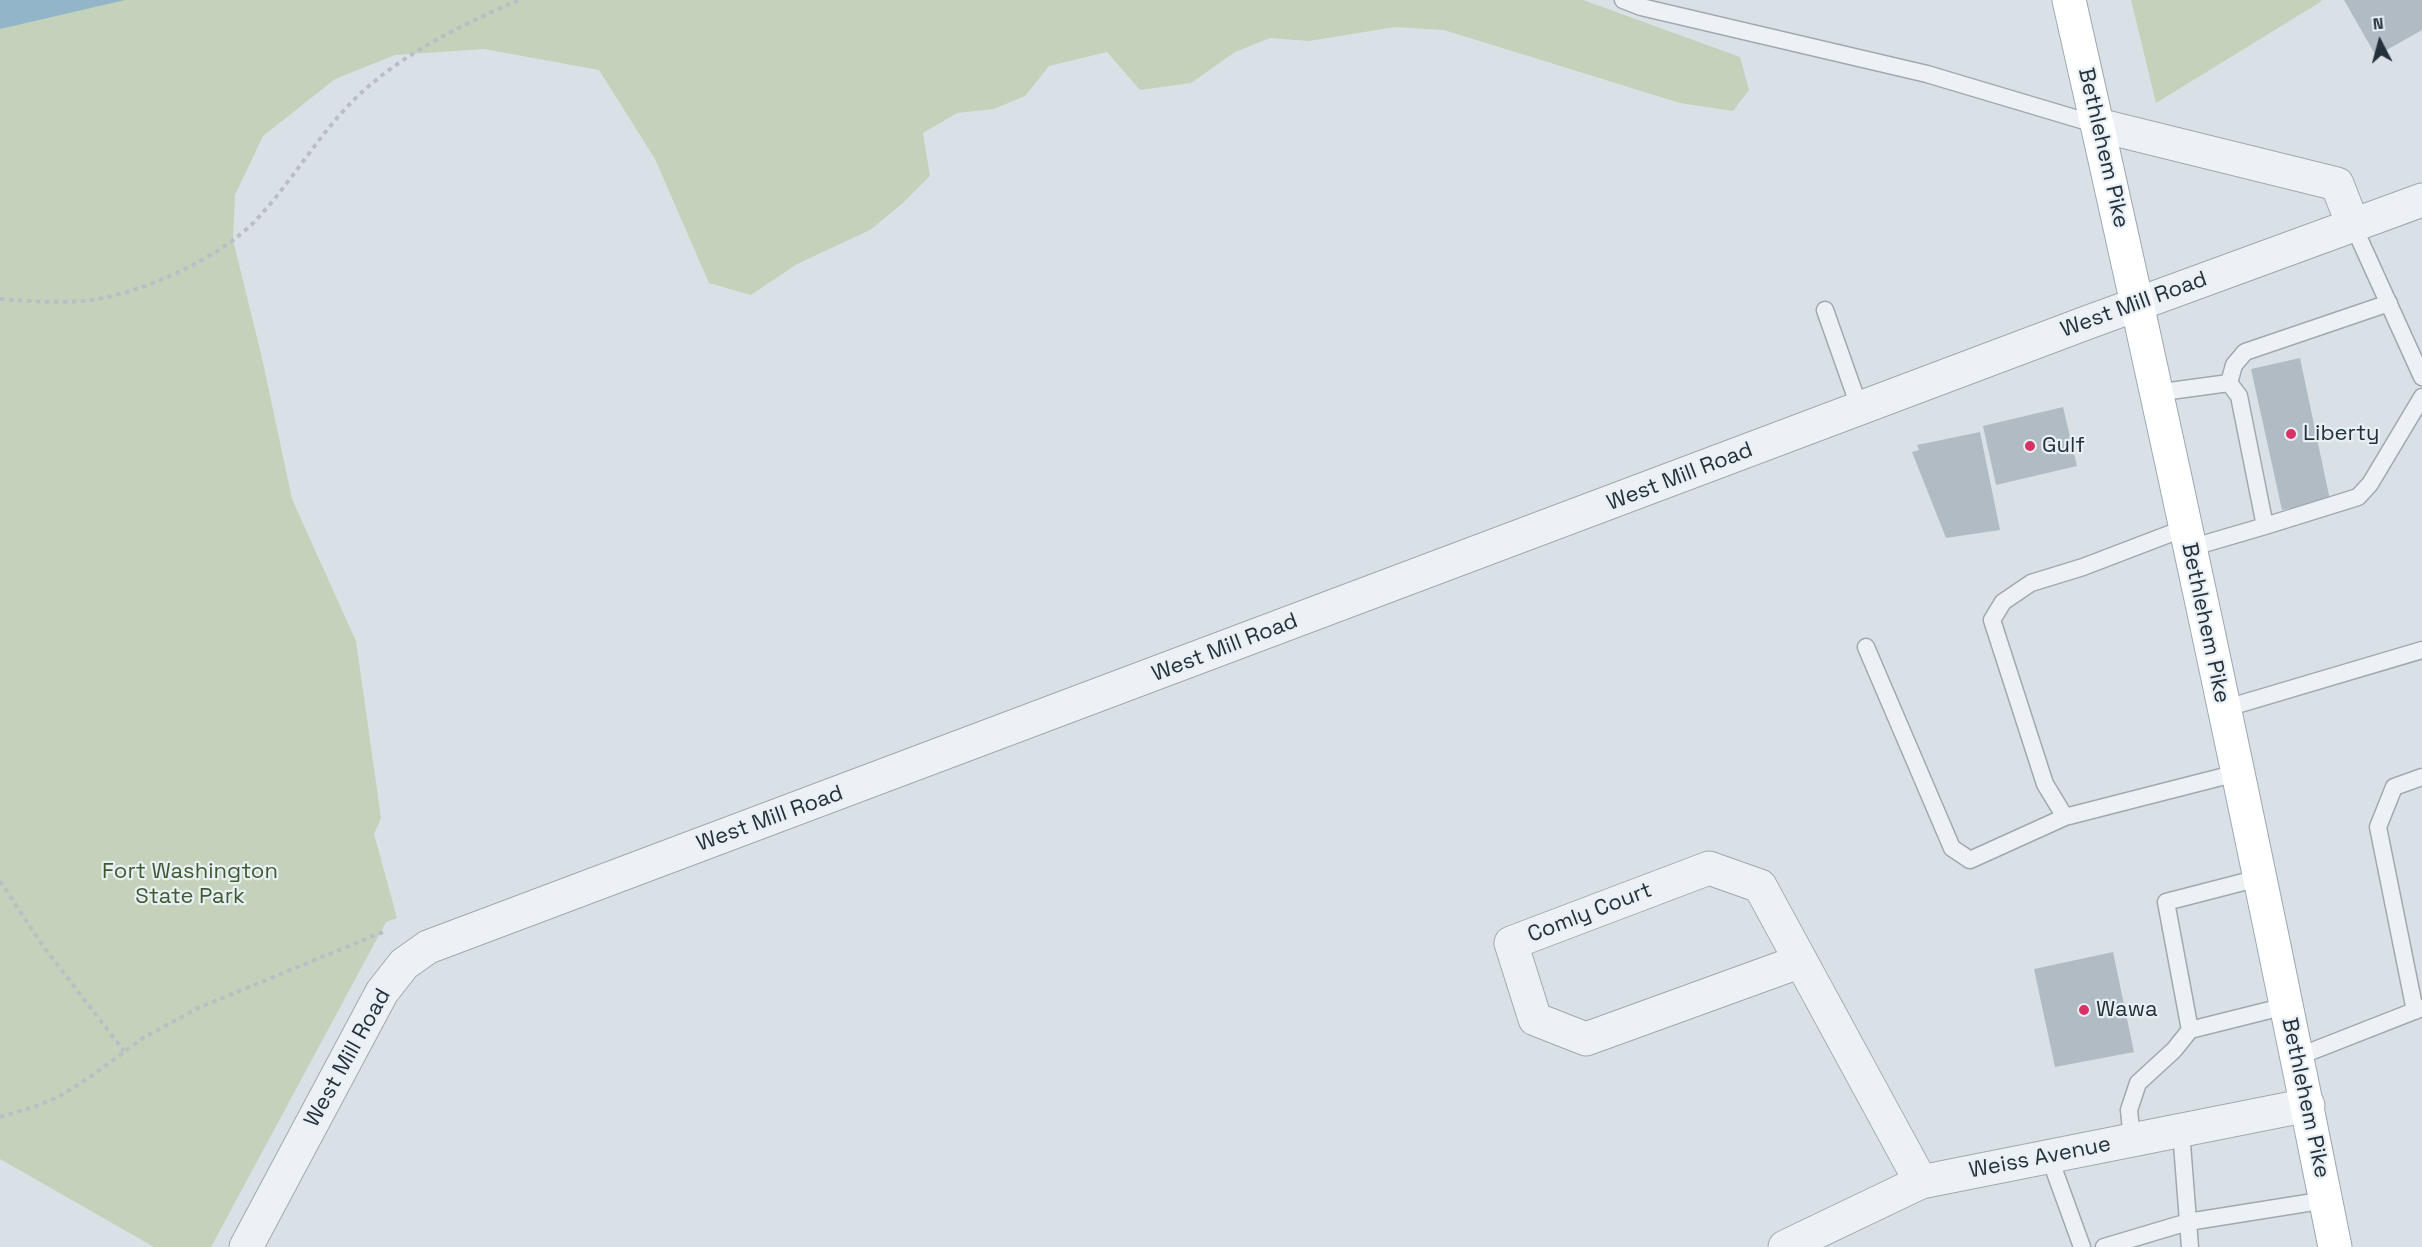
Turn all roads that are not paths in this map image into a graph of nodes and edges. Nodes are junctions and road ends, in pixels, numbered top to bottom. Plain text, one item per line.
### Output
1 (1623, 0) edge
2 (2069, 0) edge
3 (2098, 125) junction
4 (2422, 200) edge
5 (2353, 225) junction
6 (2389, 303) junction
7 (2138, 304) junction
8 (1825, 310) dead end
9 (2421, 371) edge
10 (2229, 383) junction
11 (2155, 393) junction
12 (2422, 397) edge
13 (1860, 409) junction
14 (2265, 526) junction
15 (2188, 538) junction
16 (1866, 647) dead end
17 (2422, 650) edge
18 (2223, 709) junction
19 (2237, 773) junction
20 (2422, 777) edge
21 (2065, 817) junction
22 (2259, 878) junction
23 (1801, 961) junction
24 (2286, 1006) junction
25 (2418, 1010) edge
26 (2190, 1030) junction
27 (2297, 1057) junction
28 (2308, 1106) junction
29 (2181, 1131) junction
30 (2132, 1140) junction
31 (2049, 1156) junction
32 (1921, 1182) junction
33 (2326, 1200) junction
34 (2188, 1222) junction
35 (246, 1247) edge
36 (1785, 1247) edge
37 (2082, 1247) edge
38 (2104, 1247) edge
39 (2190, 1247) edge
40 (2335, 1247) edge

1 - 3 lane
2 - 3 main road, Bethlehem Pike
3 - 5 street
3 - 7 main road, Bethlehem Pike
4 - 5 street, West Mill Road
5 - 6 lane
5 - 7 street, West Mill Road
6 - 9 lane
6 - 10 lane
7 - 11 main road, Bethlehem Pike
7 - 13 street, West Mill Road
8 - 13 lane
10 - 11 lane
10 - 14 lane
11 - 15 main road, Bethlehem Pike
12 - 14 lane
13 - 35 street, West Mill Road
14 - 15 lane
15 - 18 main road, Bethlehem Pike
15 - 21 lane
16 - 21 lane
17 - 18 lane
18 - 19 main road, Bethlehem Pike
19 - 21 lane
19 - 22 main road, Bethlehem Pike
20 - 25 lane
22 - 24 main road, Bethlehem Pike
22 - 26 lane
23 - 23 street, Comly Court
23 - 32 street, Comly Court
24 - 26 lane
24 - 27 main road, Bethlehem Pike
25 - 27 lane
26 - 30 lane
27 - 28 main road, Bethlehem Pike
28 - 29 street, Weiss Avenue
28 - 33 main road, Bethlehem Pike
29 - 30 street, Weiss Avenue
29 - 34 lane
30 - 31 street, Weiss Avenue
31 - 32 street, Weiss Avenue
31 - 37 lane
32 - 36 street, Weiss Avenue
33 - 34 lane
33 - 40 main road, Bethlehem Pike
34 - 38 lane
34 - 39 lane

